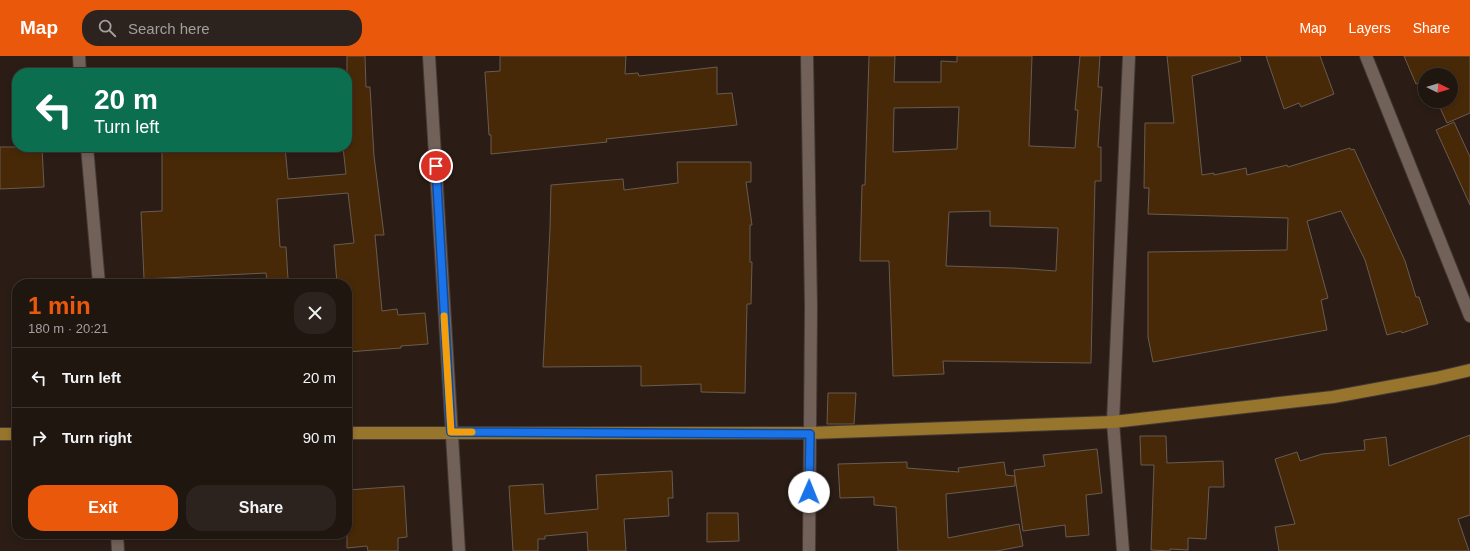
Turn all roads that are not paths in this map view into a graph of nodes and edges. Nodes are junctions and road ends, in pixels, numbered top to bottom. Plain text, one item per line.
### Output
1 (79, 56) edge
2 (429, 56) edge
3 (807, 56) edge
4 (1129, 56) edge
5 (1366, 56) edge
6 (80, 68) edge
7 (87, 152) edge
8 (98, 279) edge
9 (1470, 316) edge
10 (1470, 370) edge
11 (1113, 422) junction
12 (352, 432) edge
13 (451, 432) junction
14 (0, 434) edge
15 (12, 434) edge
16 (810, 434) junction
17 (117, 539) edge
18 (118, 551) edge
19 (459, 551) edge
20 (809, 551) edge
21 (1123, 551) edge

1 - 6 street
2 - 13 street
3 - 16 street
4 - 11 street
5 - 9 street
7 - 8 street
10 - 11 main road
11 - 16 main road
11 - 21 street
12 - 13 main road
13 - 16 main road
13 - 19 street
14 - 15 main road
16 - 20 street
17 - 18 street

